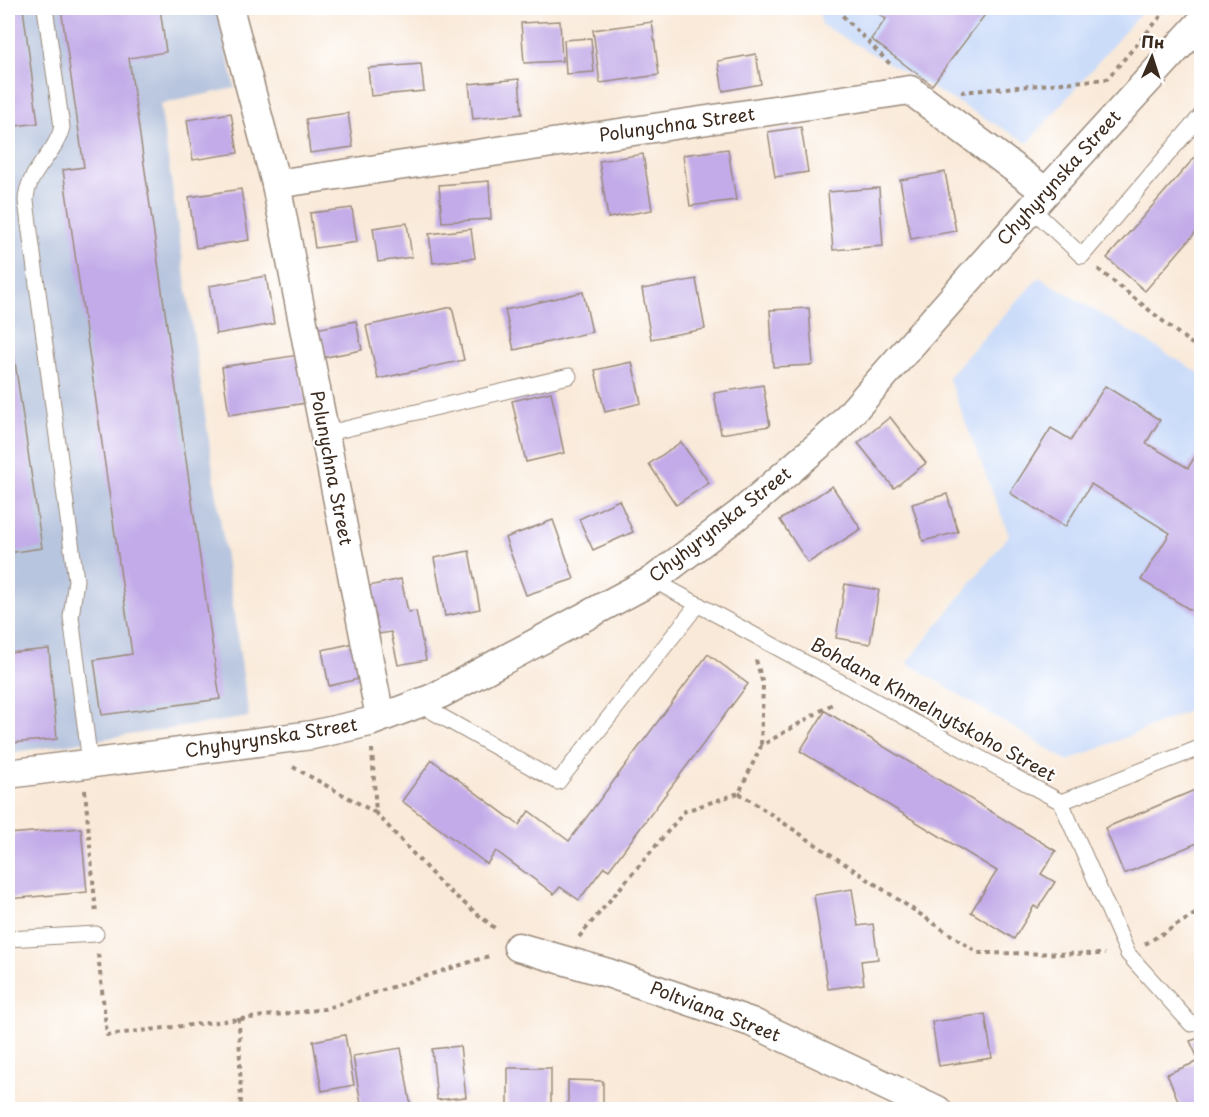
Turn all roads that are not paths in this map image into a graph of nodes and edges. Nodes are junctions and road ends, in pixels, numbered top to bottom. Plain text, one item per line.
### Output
1 (45, 8) edge
2 (229, 8) edge
3 (1202, 21) edge
4 (1202, 114) edge
5 (276, 184) junction
6 (1038, 200) junction
7 (569, 376) dead end
8 (324, 434) junction
9 (653, 580) junction
10 (698, 604) junction
11 (419, 704) junction
12 (375, 720) junction
13 (1202, 747) edge
14 (87, 764) junction
15 (8, 774) edge
16 (1061, 802) junction
17 (96, 934) road end
18 (8, 939) edge
19 (518, 947) road end
20 (1191, 1024) dead end
21 (937, 1110) edge

1 - 14 lane
2 - 5 street, Polunychna Street
3 - 6 street, Chyhyrynska Street
4 - 6 lane
5 - 6 street, Polunychna Street
5 - 8 street, Polunychna Street
6 - 9 street, Chyhyrynska Street
7 - 8 lane
8 - 12 street, Polunychna Street
9 - 10 lane, Bohdana Khmelnytskoho Street
9 - 11 street, Chyhyrynska Street
10 - 11 lane
10 - 16 lane, Bohdana Khmelnytskoho Street
11 - 12 street, Chyhyrynska Street
12 - 14 street, Chyhyrynska Street
13 - 16 lane, Bohdana Khmelnytskoho Street
14 - 15 street, Chyhyrynska Street
16 - 20 lane
17 - 18 lane
19 - 21 street, Poltviana Street

